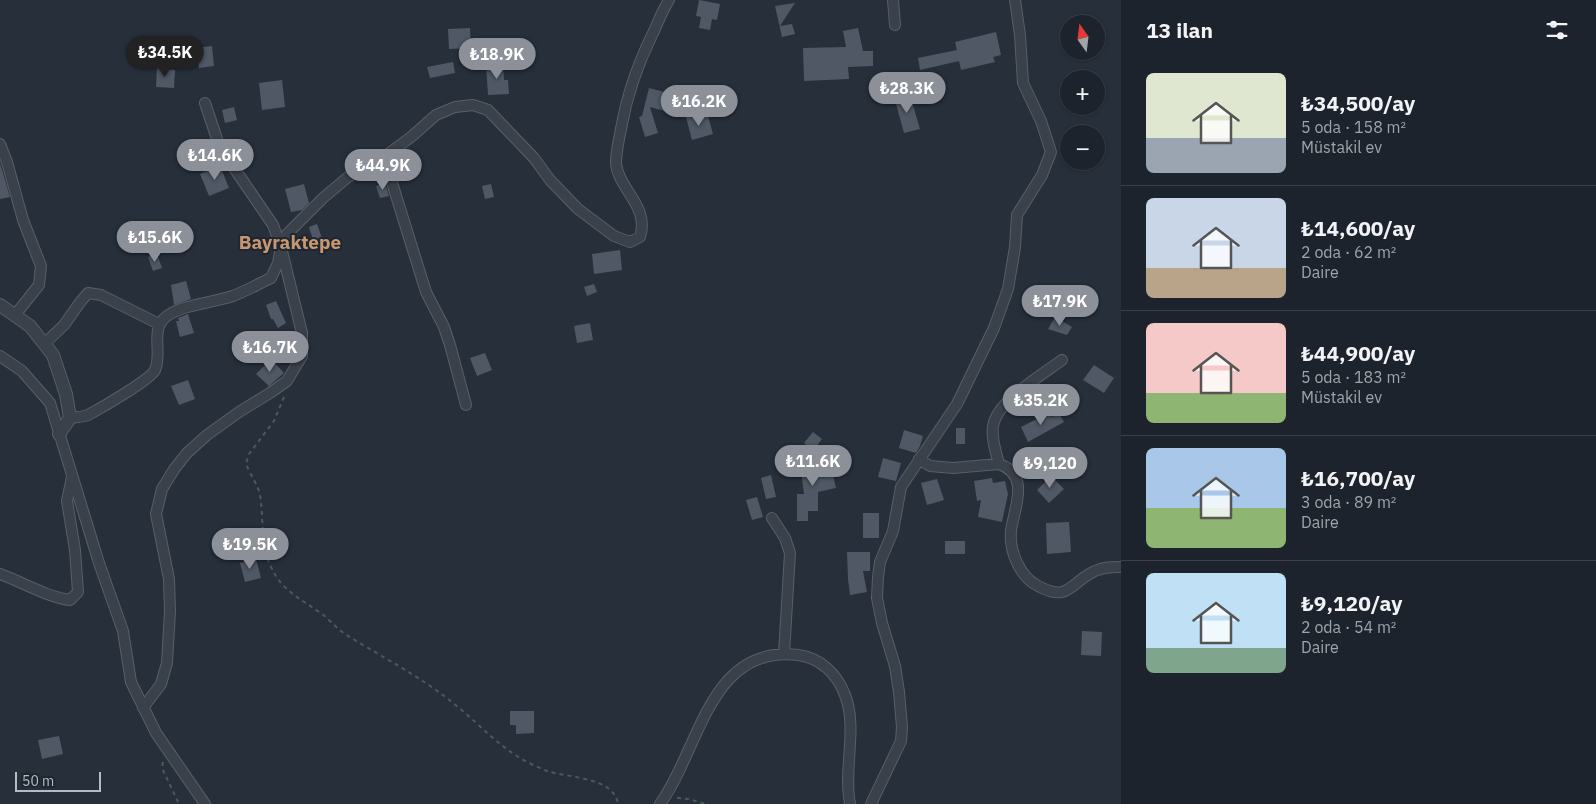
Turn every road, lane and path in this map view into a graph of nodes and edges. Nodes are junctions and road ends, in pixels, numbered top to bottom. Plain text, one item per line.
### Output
1 (669, 0) edge
2 (893, 0) edge
3 (1015, 0) edge
4 (895, 25) dead end
5 (205, 103) dead end
6 (0, 144) edge
7 (384, 157) junction
8 (281, 247) junction
9 (0, 305) edge
10 (15, 315) junction
11 (159, 324) junction
12 (44, 344) junction
13 (0, 356) edge
14 (1062, 360) dead end
15 (287, 381) junction
16 (466, 405) dead end
17 (70, 418) junction
18 (59, 434) junction
19 (919, 458) junction
20 (999, 464) junction
21 (72, 476) junction
22 (772, 518) dead end
23 (1121, 567) edge
24 (0, 574) edge
25 (784, 654) junction
26 (144, 708) junction
27 (164, 745) junction
28 (662, 801) edge
29 (179, 804) edge
30 (205, 804) edge
31 (618, 804) edge
32 (704, 804) edge
33 (850, 804) edge
34 (871, 804) edge

1 - 7 street
2 - 4 street
3 - 19 street
5 - 8 street
6 - 10 street
7 - 8 street
7 - 16 street
8 - 11 street
8 - 15 street
9 - 10 street
10 - 12 street
11 - 12 street
11 - 17 street
12 - 17 street
13 - 18 street
14 - 20 street
15 - 26 street
15 - 31 path
17 - 18 street
18 - 21 street
19 - 20 street
19 - 34 street
20 - 23 street
21 - 24 street
21 - 26 street
22 - 25 street
25 - 28 street
25 - 33 street
26 - 27 street
27 - 29 path
27 - 30 street
28 - 32 path

